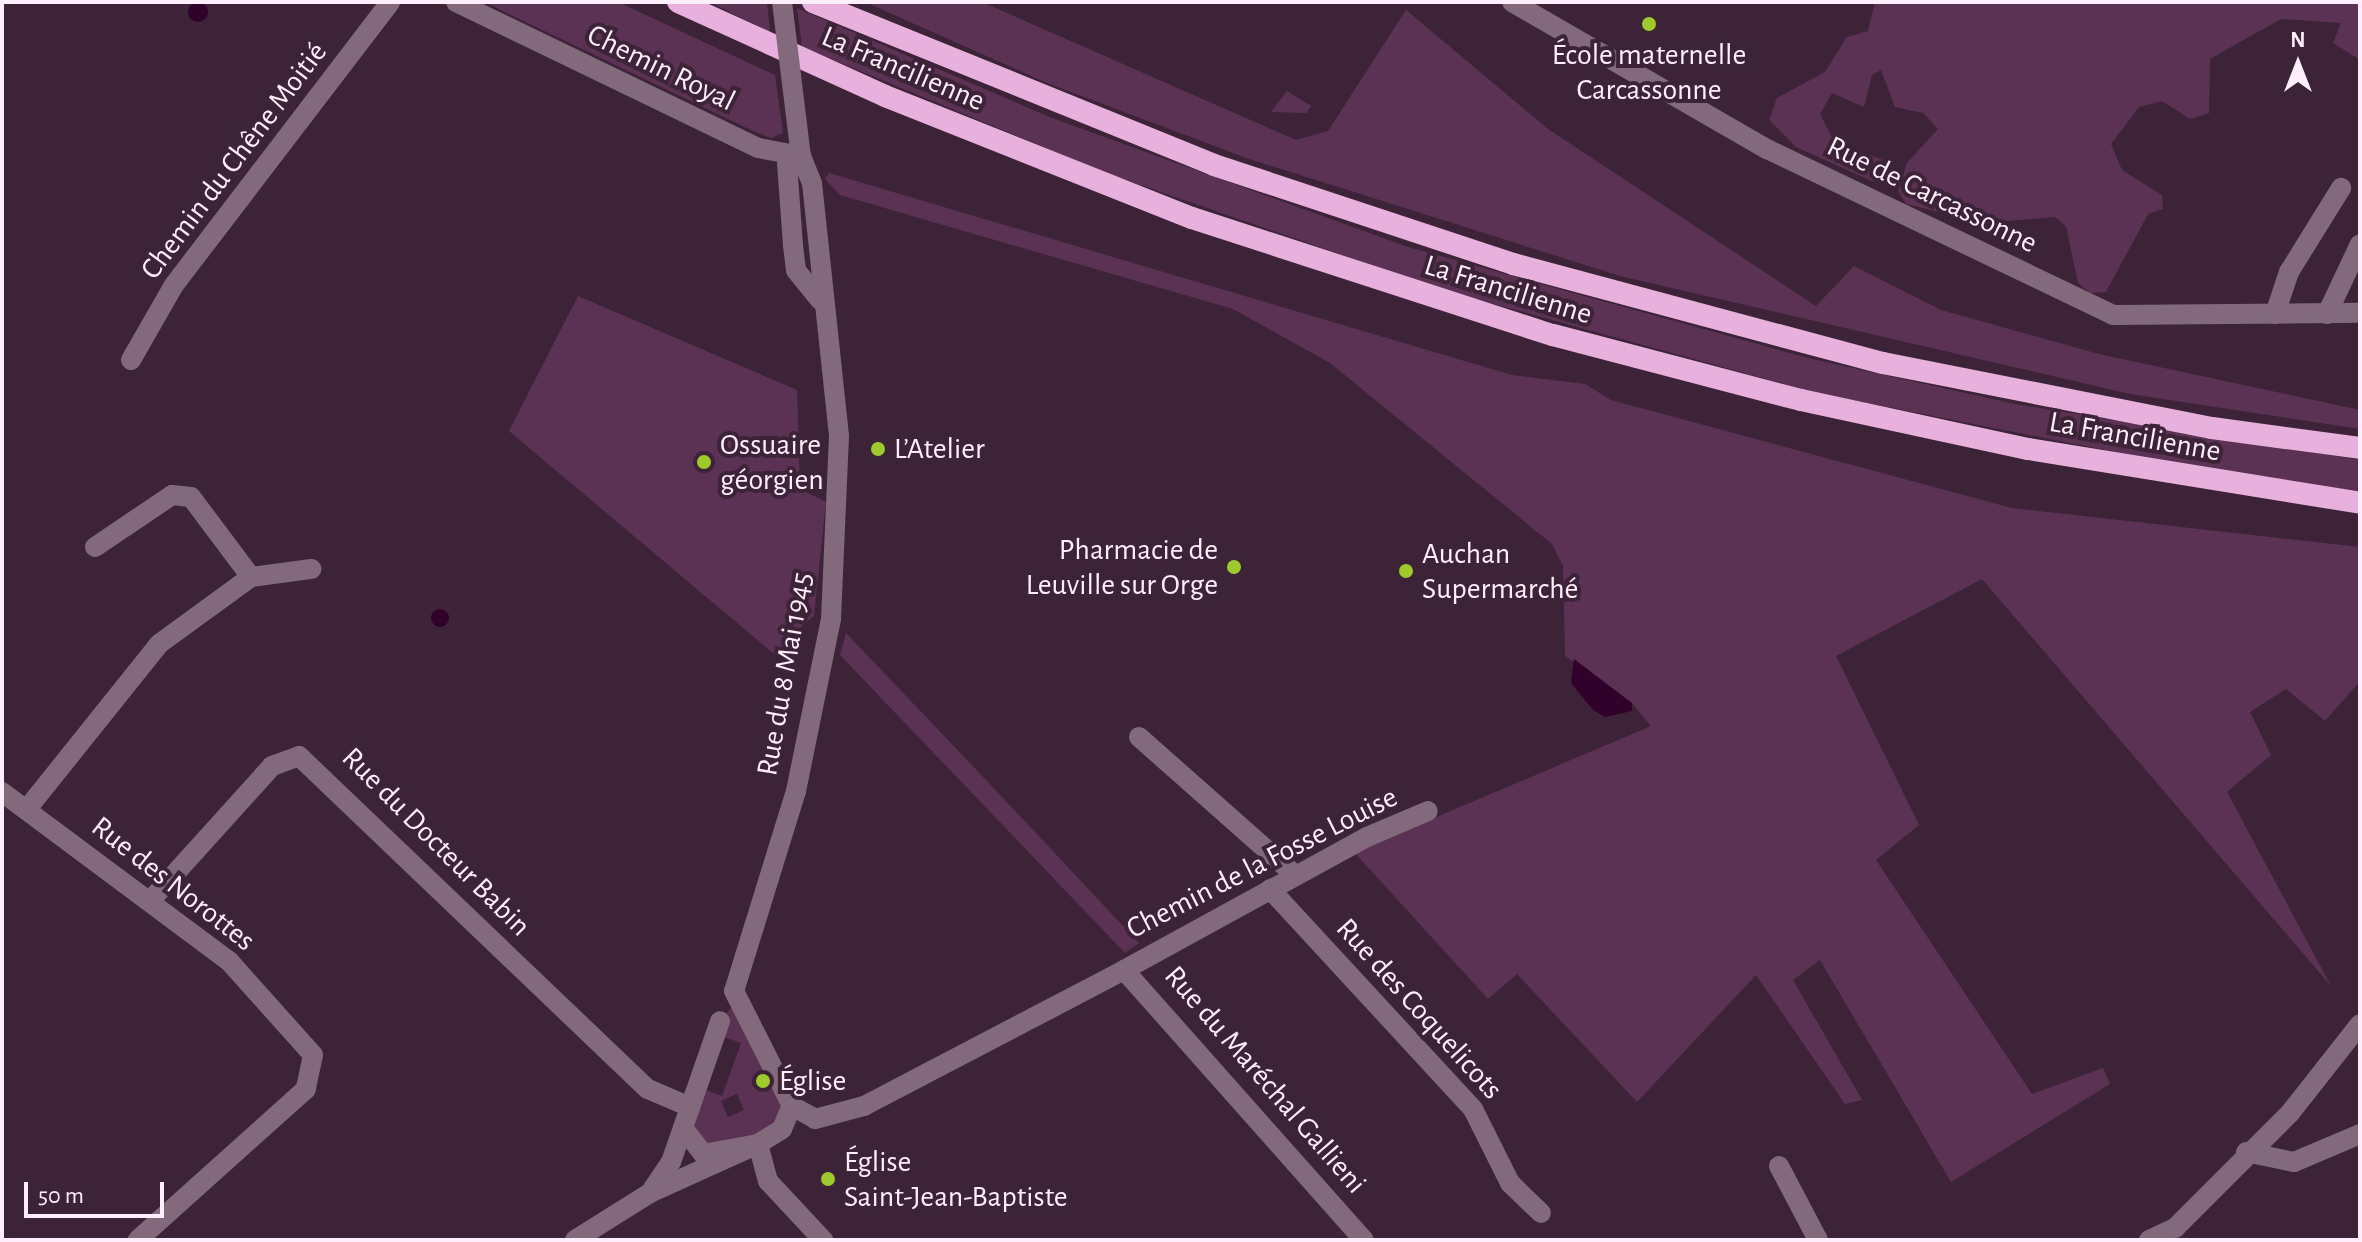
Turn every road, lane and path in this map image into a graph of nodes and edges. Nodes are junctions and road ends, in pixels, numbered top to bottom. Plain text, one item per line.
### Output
1 (390, 2) edge
2 (456, 2) edge
3 (678, 2) edge
4 (782, 2) edge
5 (813, 2) edge
6 (1512, 2) edge
7 (801, 156) junction
8 (2341, 188) dead end
9 (2360, 244) edge
10 (2360, 313) edge
11 (2275, 314) junction
12 (2327, 314) junction
13 (131, 360) dead end
14 (2360, 448) edge
15 (2360, 503) edge
16 (95, 547) dead end
17 (311, 569) dead end
18 (251, 577) junction
19 (1139, 737) dead end
20 (2, 792) edge
21 (27, 809) junction
22 (1428, 811) dead end
23 (1295, 875) junction
24 (1270, 889) junction
25 (151, 900) junction
26 (1124, 970) junction
27 (720, 1021) dead end
28 (2360, 1024) edge
29 (792, 1106) junction
30 (690, 1107) junction
31 (683, 1128) junction
32 (2360, 1134) edge
33 (758, 1144) junction
34 (2246, 1152) junction
35 (1779, 1166) dead end
36 (650, 1193) junction
37 (1541, 1213) dead end
38 (2173, 1236) edge
39 (138, 1240) edge
40 (575, 1240) edge
41 (823, 1240) edge
42 (1364, 1240) edge
43 (1818, 1240) edge
44 (2149, 1240) edge

1 - 13 street, Chemin du Chêne Moitié
2 - 7 street, Chemin Royal
3 - 15 highway, La Francilienne
4 - 7 street, Rue du 8 Mai 1945, bridge
5 - 14 highway, La Francilienne
6 - 11 street, Rue de Carcassonne
7 - 29 street, Rue du 8 Mai 1945
8 - 11 street
9 - 12 street
10 - 12 street, Rue de Carcassonne
11 - 12 street, Rue de Carcassonne
16 - 18 street
17 - 18 street
18 - 21 street
19 - 23 street
20 - 21 street, Rue des Norottes
21 - 25 street, Rue des Norottes
22 - 23 street, Chemin de la Fosse Louise
23 - 24 street, Chemin de la Fosse Louise
24 - 26 street, Chemin de la Fosse Louise
24 - 37 street, Rue des Coquelicots
25 - 30 street, Rue du Docteur Babin
25 - 39 street, Rue des Norottes
26 - 29 street, Rue du Maréchal Gallieni
26 - 42 street, Rue du Maréchal Gallieni
27 - 30 street
28 - 34 street
29 - 33 street
30 - 31 street
31 - 33 street
31 - 36 street
32 - 34 street
33 - 36 street
33 - 41 street
34 - 38 street
35 - 43 street
36 - 40 street
38 - 44 street

